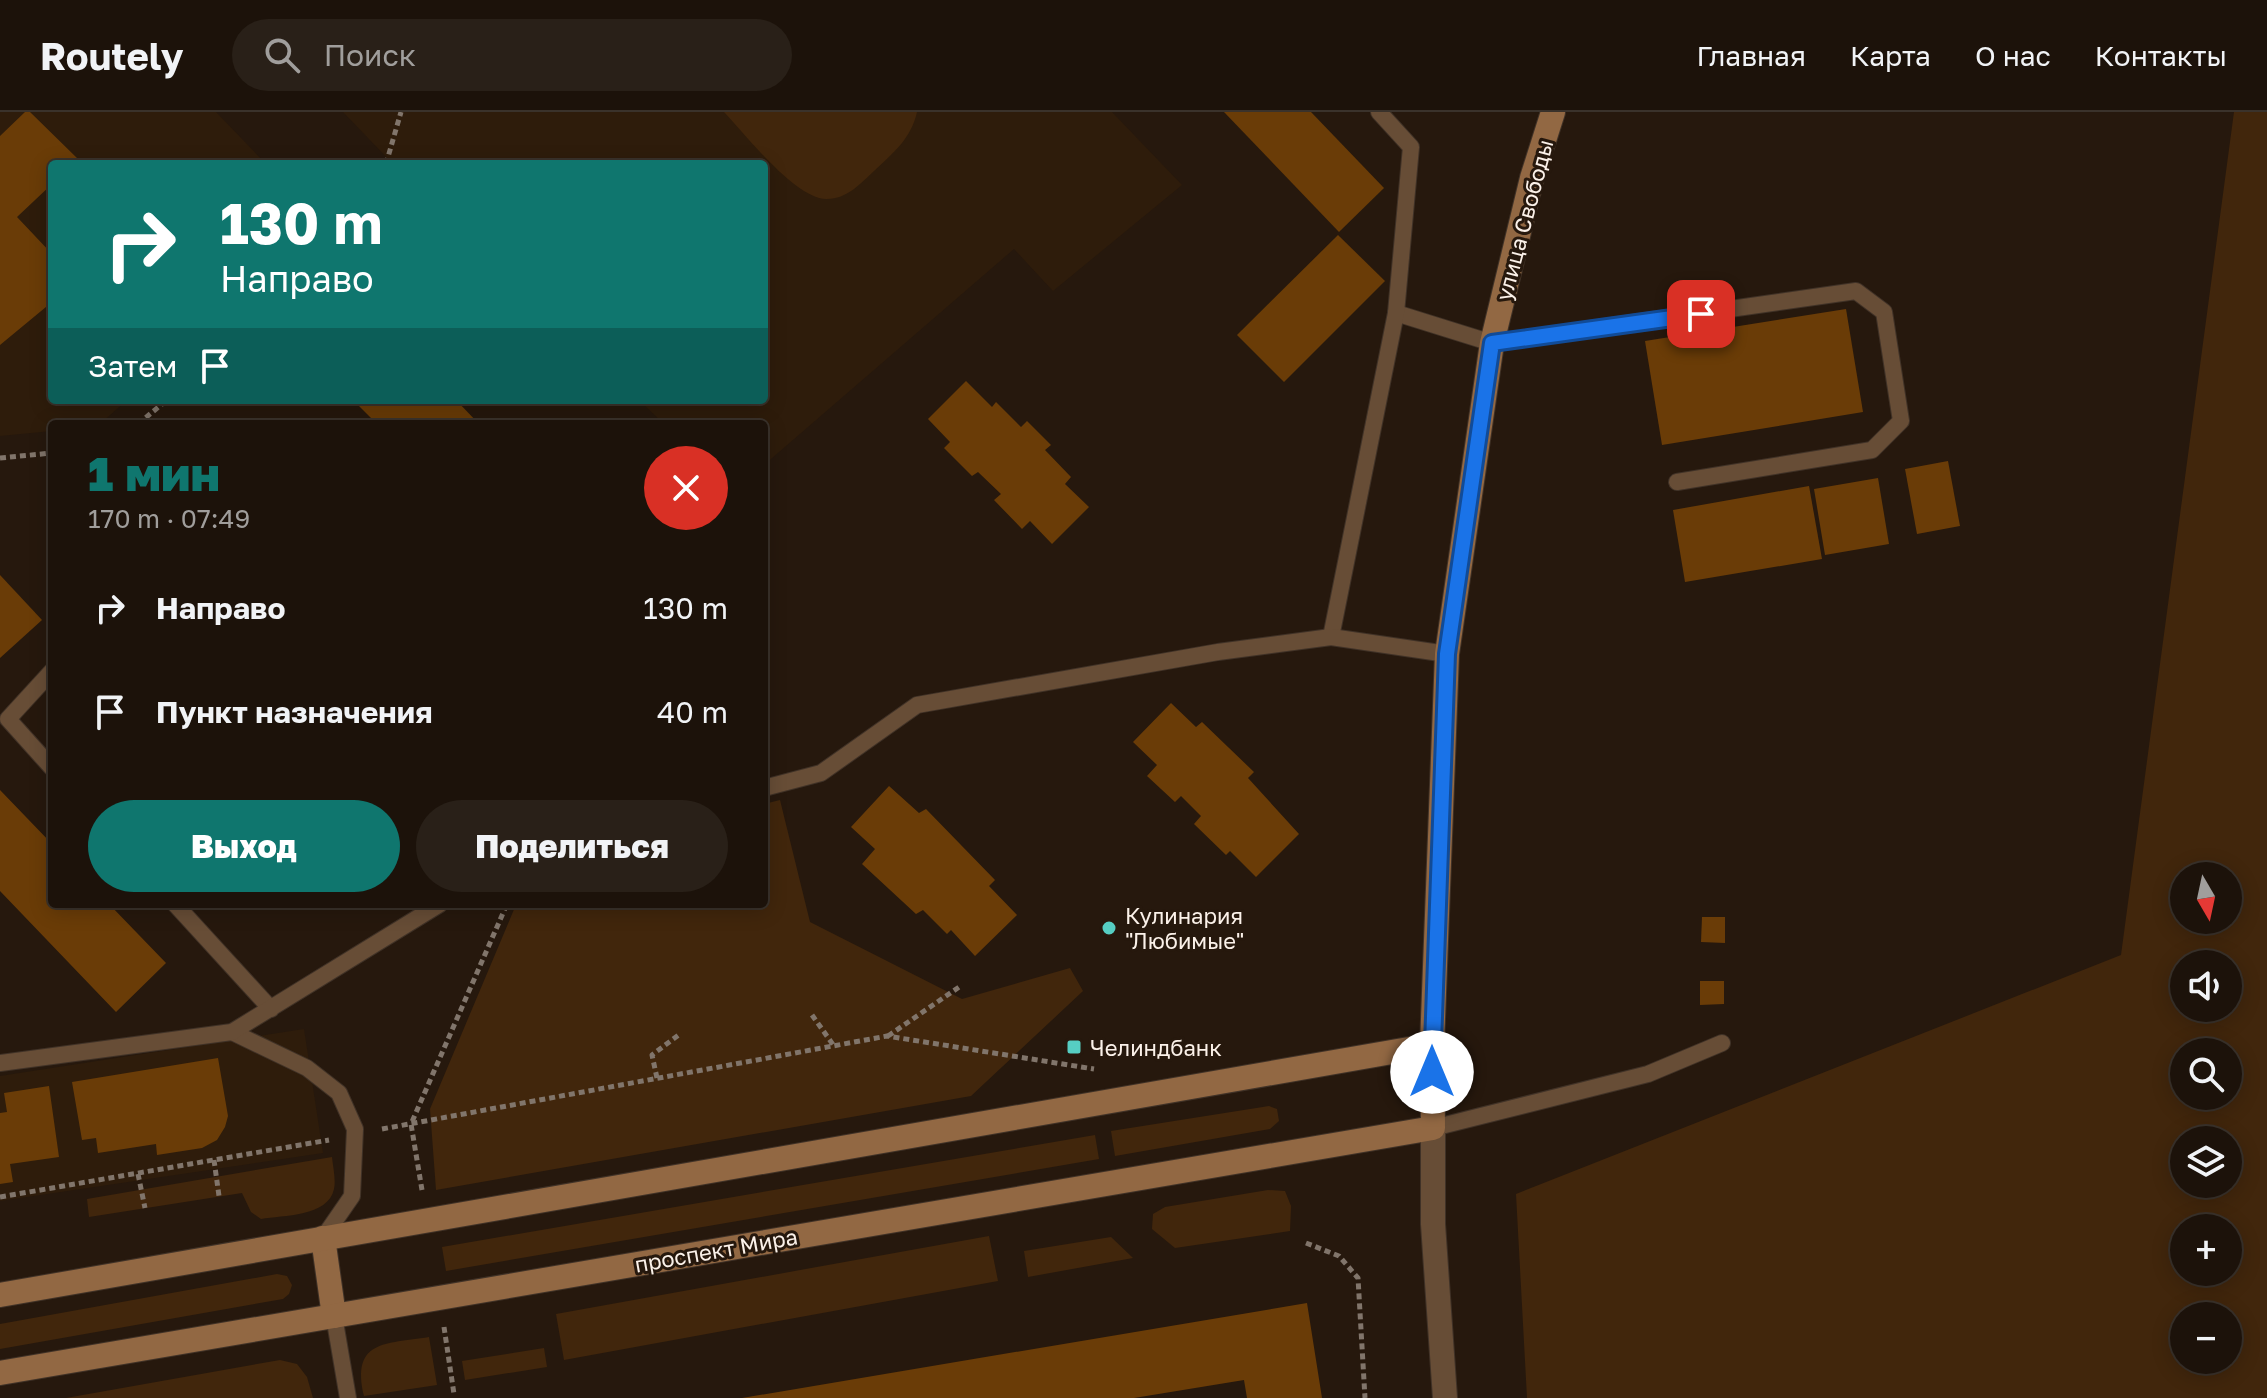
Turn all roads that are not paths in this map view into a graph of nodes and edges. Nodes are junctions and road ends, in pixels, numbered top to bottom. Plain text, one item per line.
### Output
1 (1379, 112) edge
2 (1553, 112) edge
3 (1396, 313) junction
4 (1492, 343) junction
5 (1677, 482) dead end
6 (1331, 637) junction
7 (1447, 654) junction
8 (48, 675) edge
9 (48, 764) edge
10 (768, 787) edge
11 (179, 908) edge
12 (434, 908) edge
13 (271, 1009) junction
14 (232, 1032) junction
15 (1722, 1043) dead end
16 (1432, 1045) junction
17 (0, 1063) edge
18 (1433, 1128) junction
19 (323, 1238) junction
20 (0, 1295) edge
21 (334, 1316) junction
22 (0, 1373) edge
23 (348, 1398) edge
24 (1445, 1398) edge

1 - 3 lane
2 - 4 street, улица Свободы
3 - 4 lane
3 - 6 lane
4 - 5 lane
4 - 7 street, улица Свободы
6 - 7 lane
6 - 10 lane
7 - 16 street, улица Свободы
8 - 9 lane
11 - 13 lane
12 - 13 lane
13 - 14 lane
14 - 17 lane
14 - 19 lane
15 - 18 lane
16 - 18 street, улица Свободы
16 - 19 street
18 - 21 street, проспект Мира
18 - 24 street
19 - 20 street
19 - 21 street
21 - 22 street, проспект Мира
21 - 23 lane

